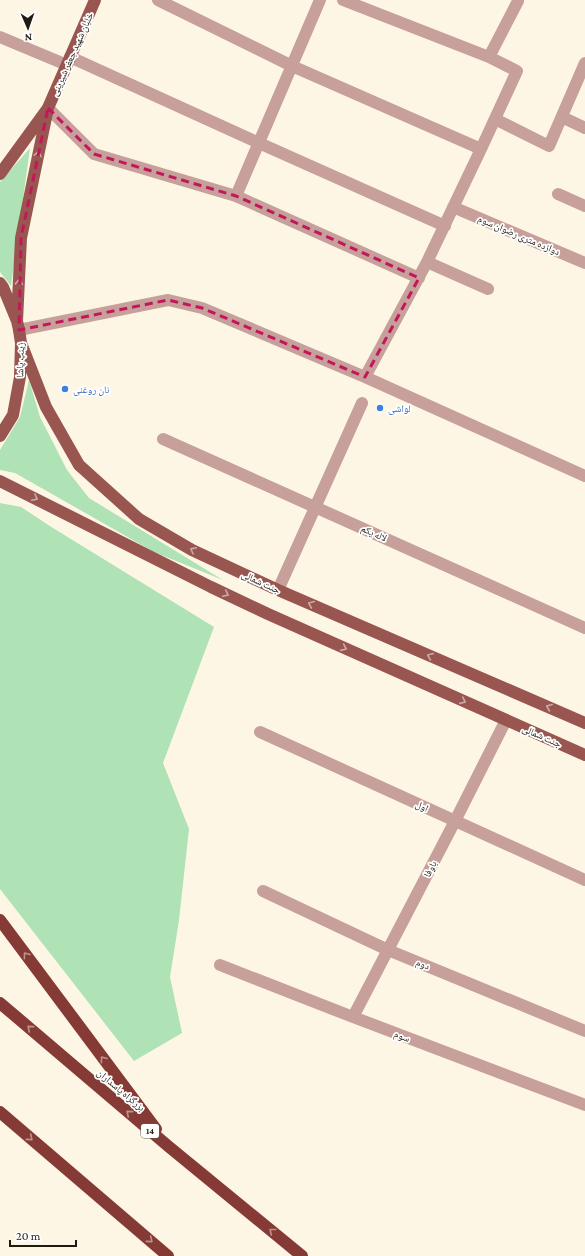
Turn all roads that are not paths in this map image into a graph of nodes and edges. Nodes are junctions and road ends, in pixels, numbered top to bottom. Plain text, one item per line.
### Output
1 (96, 0) edge
2 (158, 0) edge
3 (320, 0) edge
4 (343, 0) edge
5 (518, 1) dead end
6 (0, 37) edge
7 (489, 57) junction
8 (69, 61) junction
9 (585, 63) edge
10 (292, 66) junction
11 (48, 108) junction
12 (562, 117) junction
13 (495, 119) junction
14 (585, 128) edge
15 (259, 143) junction
16 (481, 149) junction
17 (0, 174) edge
18 (558, 194) dead end
19 (236, 196) junction
20 (585, 206) edge
21 (453, 207) junction
22 (445, 226) junction
23 (427, 262) junction
24 (585, 264) edge
25 (419, 278) junction
26 (0, 283) edge
27 (488, 289) dead end
28 (18, 325) junction
29 (20, 343) junction
30 (365, 377) junction
31 (362, 403) dead end
32 (0, 436) edge
33 (163, 439) dead end
34 (585, 476) edge
35 (0, 481) edge
36 (316, 507) junction
37 (278, 590) junction
38 (585, 628) edge
39 (506, 720) junction
40 (585, 723) edge
41 (260, 732) dead end
42 (585, 756) edge
43 (455, 821) junction
44 (585, 880) edge
45 (263, 891) dead end
46 (0, 920) edge
47 (388, 950) junction
48 (220, 965) dead end
49 (0, 1003) edge
50 (353, 1017) junction
51 (585, 1031) edge
52 (585, 1105) edge
53 (0, 1112) edge
54 (168, 1146) junction
55 (168, 1256) edge
56 (302, 1256) edge

1 - 8 main road, خلبان شهید جعفر شیرینی
2 - 10 street
3 - 10 street
4 - 7 street
5 - 7 street
6 - 8 street
7 - 13 street
8 - 11 main road, خلبان شهید جعفر شیرینی
8 - 15 street
9 - 12 street
10 - 15 street
10 - 16 street
11 - 17 main road
11 - 19 street
28 -> 11 main road
12 - 13 street
12 - 14 street
13 - 16 street
15 - 19 street
15 - 22 street
16 - 21 street
18 - 20 street
19 - 25 street
21 - 22 street
21 - 24 street, دوازده متری رضوان سوم
22 - 23 street
23 - 25 street
23 - 27 street
25 - 30 street
26 - 28 main road, زینب پاشا
28 - 29 main road, زینب پاشا
28 - 30 street
29 - 32 main road, زینب پاشا
37 -> 29 main road, جنت شمالی
30 - 34 street
31 - 36 street
33 - 36 street, لاله یکم
35 -> 39 main road, جنت شمالی
36 - 37 street
36 - 38 street, لاله یکم
40 -> 37 main road, جنت شمالی
39 - 42 main road, جنت شمالی
39 - 43 street, باوفا
41 - 43 street, اول
43 - 44 street, اول
43 - 47 street, باوفا
45 - 47 street, دوم
54 -> 46 highway
47 - 50 street, باوفا
47 - 51 street, دوم
48 - 50 street, سوم
54 -> 49 highway, بزرگراه پاسداران / 14
50 - 52 street, سوم
53 -> 55 highway
56 -> 54 highway, بزرگراه پاسداران / 14

